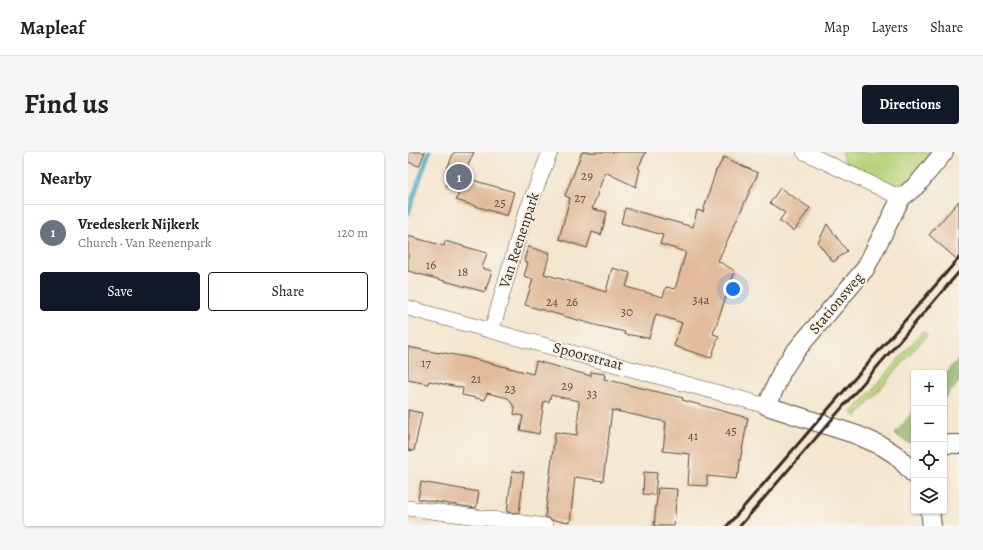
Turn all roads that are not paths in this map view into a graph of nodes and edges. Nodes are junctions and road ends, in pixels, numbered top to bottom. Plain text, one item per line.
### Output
1 (550, 152) edge
2 (804, 152) edge
3 (944, 152) edge
4 (826, 157) edge
5 (901, 198) junction
6 (408, 308) edge
7 (492, 330) junction
8 (767, 406) junction
9 (947, 444) edge
10 (959, 444) edge
11 (911, 466) edge
12 (408, 508) edge
13 (930, 514) edge
14 (546, 526) edge
15 (932, 526) edge

1 - 7 street, Van Reenenpark
2 - 4 street
3 - 5 street
4 - 5 street
5 - 8 street, Stationsweg
6 - 7 street, Spoorstraat
7 - 8 street, Spoorstraat
8 - 11 street
9 - 10 street
12 - 14 street
13 - 15 street

